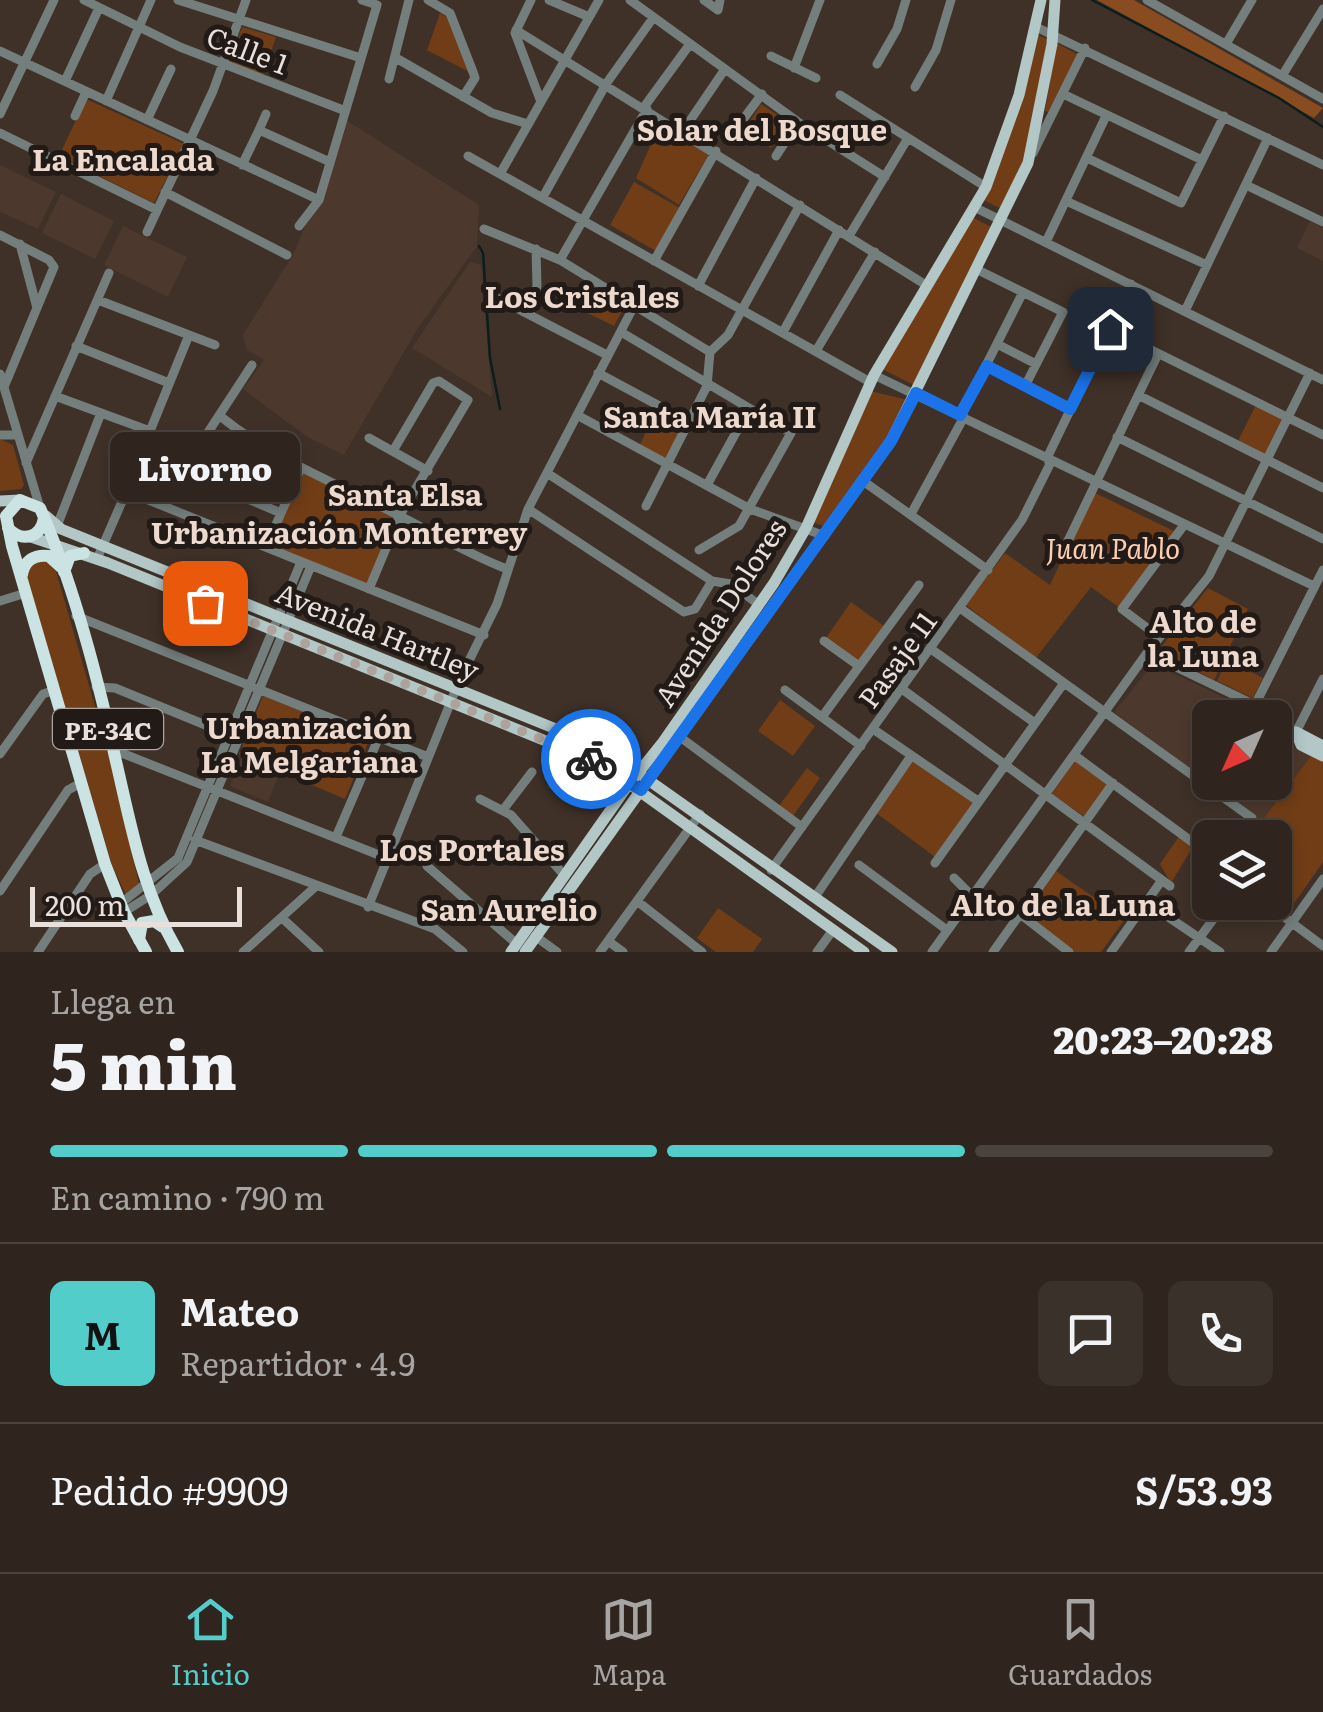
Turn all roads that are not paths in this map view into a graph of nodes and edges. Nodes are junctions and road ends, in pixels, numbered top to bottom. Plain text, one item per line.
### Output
1 (54, 0) edge
2 (84, 0) edge
3 (151, 0) edge
4 (178, 0) edge
5 (246, 0) edge
6 (362, 0) edge
7 (409, 0) edge
8 (428, 0) edge
9 (530, 0) edge
10 (550, 0) edge
11 (599, 0) edge
12 (630, 0) edge
13 (704, 0) edge
14 (720, 0) edge
15 (820, 0) edge
16 (906, 0) edge
17 (951, 0) edge
18 (1041, 0) edge
19 (1055, 0) edge
20 (1147, 0) edge
21 (1252, 0) edge
22 (99, 8) junction
23 (1323, 9) edge
24 (588, 16) junction
25 (653, 18) junction
26 (239, 20) junction
27 (1036, 27) junction
28 (138, 29) junction
29 (516, 30) junction
30 (1053, 32) junction
31 (690, 44) junction
32 (1226, 44) junction
33 (180, 47) junction
34 (1085, 48) junction
35 (0, 51) edge
36 (772, 56) dead end
37 (361, 58) junction
38 (396, 58) junction
39 (566, 60) junction
40 (23, 62) junction
41 (877, 64) dead end
42 (223, 65) junction
43 (794, 68) junction
44 (725, 69) junction
45 (1282, 76) junction
46 (816, 78) dead end
47 (389, 79) dead end
48 (64, 81) junction
49 (606, 84) junction
50 (915, 87) dead end
51 (86, 92) junction
52 (762, 94) junction
53 (1063, 94) junction
54 (840, 95) dead end
55 (462, 97) junction
56 (1323, 99) edge
57 (106, 102) junction
58 (540, 102) junction
59 (646, 108) junction
60 (343, 110) junction
61 (0, 114) edge
62 (266, 114) dead end
63 (74, 116) dead end
64 (1106, 116) junction
65 (1224, 116) junction
66 (147, 120) junction
67 (798, 122) junction
68 (528, 124) junction
69 (736, 129) dead end
70 (260, 130) junction
71 (683, 131) junction
72 (0, 133) edge
73 (908, 138) junction
74 (1268, 138) junction
75 (190, 141) junction
76 (716, 152) junction
77 (468, 156) dead end
78 (776, 156) dead end
79 (1086, 158) junction
80 (1202, 160) junction
81 (330, 162) junction
82 (1028, 163) junction
83 (1323, 164) edge
84 (242, 165) junction
85 (500, 174) junction
86 (885, 177) junction
87 (756, 178) junction
88 (1246, 184) junction
89 (986, 187) junction
90 (166, 192) junction
91 (542, 198) junction
92 (318, 200) junction
93 (1066, 200) junction
94 (800, 205) junction
95 (974, 206) junction
96 (157, 210) junction
97 (1000, 220) junction
98 (581, 221) junction
99 (1323, 222) edge
100 (299, 226) dead end
101 (484, 228) dead end
102 (146, 232) dead end
103 (844, 233) junction
104 (0, 236) edge
105 (1046, 242) junction
106 (20, 244) junction
107 (536, 249) junction
108 (875, 252) junction
109 (287, 255) dead end
110 (560, 260) junction
111 (654, 262) junction
112 (1207, 265) junction
113 (976, 269) junction
114 (109, 272) dead end
115 (1131, 284) junction
116 (926, 285) junction
117 (698, 286) junction
118 (1023, 292) junction
119 (495, 297) dead end
120 (98, 300) junction
121 (635, 304) junction
122 (38, 310) junction
123 (741, 311) junction
124 (1184, 311) junction
125 (530, 314) junction
126 (1110, 329) junction
127 (621, 332) junction
128 (782, 332) junction
129 (190, 334) junction
130 (997, 344) junction
131 (215, 345) dead end
132 (76, 346) junction
133 (816, 351) junction
134 (710, 352) junction
135 (1158, 354) junction
136 (607, 355) junction
137 (252, 364) dead end
138 (1036, 364) junction
139 (987, 366) junction
140 (598, 372) junction
141 (1310, 373) junction
142 (0, 374) edge
143 (872, 378) junction
144 (1323, 380) edge
145 (169, 383) junction
146 (707, 386) junction
147 (1025, 386) junction
148 (4, 387) junction
149 (916, 393) junction
150 (1138, 395) junction
151 (55, 396) junction
152 (749, 409) junction
153 (1070, 409) junction
154 (101, 413) junction
155 (577, 415) junction
156 (220, 416) junction
157 (962, 416) junction
158 (1289, 418) junction
159 (691, 422) junction
160 (0, 435) edge
161 (17, 435) junction
162 (1323, 435) edge
163 (1117, 437) junction
164 (370, 438) dead end
165 (394, 451) junction
166 (1047, 458) junction
167 (1268, 461) junction
168 (188, 462) junction
169 (26, 463) junction
170 (668, 467) junction
171 (300, 468) junction
172 (428, 472) junction
173 (547, 473) junction
174 (863, 481) junction
175 (1096, 482) junction
176 (707, 485) junction
177 (1323, 488) edge
178 (126, 491) junction
179 (20, 500) junction
180 (0, 502) edge
181 (1249, 502) junction
182 (646, 506) dead end
183 (750, 508) junction
184 (528, 509) junction
185 (42, 512) junction
186 (281, 513) junction
187 (911, 514) junction
188 (400, 515) junction
189 (5, 521) edge
190 (1184, 525) junction
191 (57, 526) junction
192 (806, 528) junction
193 (31, 536) junction
194 (825, 536) junction
195 (1323, 539) edge
196 (52, 541) junction
197 (1066, 545) dead end
198 (1226, 545) junction
199 (266, 548) junction
200 (698, 550) dead end
201 (95, 553) junction
202 (306, 564) junction
203 (507, 569) junction
204 (988, 570) junction
205 (1323, 570) edge
206 (64, 574) junction
207 (712, 581) junction
208 (919, 585) dead end
209 (1314, 586) junction
210 (24, 587) junction
211 (368, 589) junction
212 (0, 601) edge
213 (764, 604) junction
214 (960, 608) junction
215 (76, 616) junction
216 (283, 618) junction
217 (278, 632) junction
218 (484, 635) junction
219 (1160, 637) junction
220 (824, 641) dead end
221 (930, 648) junction
222 (1147, 653) junction
223 (859, 666) junction
224 (701, 683) junction
225 (1064, 683) junction
226 (255, 685) junction
227 (1322, 685) edge
228 (96, 686) junction
229 (902, 688) junction
230 (55, 690) junction
231 (785, 690) dead end
232 (714, 692) junction
233 (453, 696) junction
234 (1245, 700) edge
235 (1257, 700) edge
236 (1104, 713) junction
237 (822, 717) junction
238 (1034, 724) junction
239 (873, 729) junction
240 (1292, 729) edge
241 (1296, 732) junction
242 (230, 735) junction
243 (378, 737) junction
244 (680, 738) junction
245 (861, 746) junction
246 (1323, 746) edge
247 (114, 750) junction
248 (0, 754) edge
249 (1074, 754) junction
250 (911, 756) junction
251 (1323, 756) edge
252 (428, 758) junction
253 (1005, 763) junction
254 (532, 772) dead end
255 (640, 781) junction
256 (1113, 783) junction
257 (81, 784) junction
258 (213, 787) junction
259 (671, 793) junction
260 (1046, 793) junction
261 (480, 799) dead end
262 (978, 801) junction
263 (662, 806) junction
264 (504, 810) junction
265 (700, 814) junction
266 (1250, 820) edge
267 (1084, 823) junction
268 (690, 826) junction
269 (802, 827) junction
270 (336, 837) junction
271 (192, 839) junction
272 (1192, 842) edge
273 (389, 858) junction
274 (935, 863) dead end
275 (106, 864) junction
276 (859, 865) dead end
277 (426, 866) dead end
278 (773, 867) junction
279 (564, 875) junction
280 (954, 878) dead end
281 (1323, 879) edge
282 (764, 880) junction
283 (314, 888) junction
284 (0, 891) edge
285 (149, 891) junction
286 (815, 896) junction
287 (972, 896) junction
288 (637, 901) junction
289 (1146, 902) junction
290 (122, 908) junction
291 (368, 908) junction
292 (1020, 914) junction
293 (282, 918) junction
294 (1212, 920) edge
295 (1288, 920) edge
296 (1291, 922) junction
297 (164, 927) junction
298 (833, 930) junction
299 (947, 930) junction
300 (535, 936) junction
301 (1199, 938) junction
302 (608, 941) junction
303 (1323, 946) edge
304 (518, 949) edge
305 (142, 950) edge
306 (178, 950) edge
307 (247, 951) edge
308 (38, 952) edge
309 (318, 952) edge
310 (463, 952) edge
311 (556, 952) edge
312 (600, 952) edge
313 (623, 952) edge
314 (702, 952) edge
315 (817, 952) edge
316 (864, 952) edge
317 (892, 952) edge
318 (932, 952) edge
319 (992, 952) edge
320 (1069, 952) edge
321 (1111, 952) edge
322 (1189, 952) edge
323 (1220, 952) edge
324 (1270, 952) edge

1 - 40 street
2 - 22 street, Calle 1
3 - 28 street
4 - 26 street
5 - 26 street
6 - 37 street
7 - 38 street
8 - 55 street
9 - 29 street
10 - 24 street
11 - 24 street
12 - 25 street
13 - 14 street
15 - 43 street
16 - 41 street
17 - 50 street
18 - 27 main road, Avenida Dolores
19 - 30 main road, Avenida Dolores
20 - 32 street
21 - 32 street
22 - 28 street, Calle 1
22 - 48 street
23 - 45 street
24 - 39 street
25 - 31 street
25 - 49 street
26 - 37 street
26 - 42 street
27 - 30 street
27 - 89 main road, Avenida Dolores
28 - 33 street, Calle 1
28 - 57 street
29 - 39 street
29 - 58 street
30 - 34 street
30 - 82 main road, Avenida Dolores
31 - 44 street
31 - 59 street
32 - 45 street
33 - 42 street, Calle 1
33 - 66 street
34 - 53 street, Avenida Dolores
34 - 65 street
35 - 40 street
36 - 43 street
37 - 60 street
38 - 47 street
38 - 55 street
39 - 49 street
39 - 58 street
40 - 48 street
40 - 61 street
42 - 60 street, Calle 1
42 - 75 street
43 - 46 street
44 - 52 street
44 - 71 street
45 - 56 street
48 - 51 street
49 - 59 street
49 - 91 street
51 - 57 street
51 - 63 street
52 - 67 street
52 - 69 street
53 - 64 street
53 - 82 street, Avenida Dolores
54 - 73 street
55 - 68 street
57 - 66 street
58 - 68 street
59 - 71 street
59 - 98 street
60 - 81 street
62 - 70 street
64 - 79 street
64 - 80 street
65 - 74 street
65 - 80 street
66 - 75 street
67 - 78 street
67 - 86 street
68 - 85 street
70 - 81 street
70 - 84 street
71 - 76 street
72 - 96 street
73 - 86 street
73 - 89 street
74 - 83 street
74 - 88 street
75 - 84 street
75 - 90 street
76 - 87 street
76 - 111 street
77 - 85 street
79 - 80 street
79 - 93 street
81 - 92 street
82 - 97 main road, Avenida Dolores
84 - 92 street
85 - 91 street
86 - 103 street
87 - 94 street
87 - 117 street
88 - 99 street
88 - 112 street
89 - 95 main road, Avenida Dolores
90 - 96 street
90 - 109 street
91 - 98 street
92 - 100 street
93 - 105 street
93 - 112 street
94 - 103 street
94 - 123 street
95 - 97 street
95 - 116 main road, Avenida Dolores
96 - 102 street
97 - 105 street
97 - 113 main road, Avenida Dolores
98 - 110 street
98 - 111 street
101 - 107 street
103 - 108 street
103 - 128 street
104 - 106 street
105 - 115 street
106 - 122 street
106 - 122 street
107 - 110 street
107 - 125 street
108 - 116 street
108 - 133 street
110 - 121 street
111 - 117 street
112 - 124 street
113 - 118 street
113 - 149 main road, Avenida Dolores
114 - 120 street
115 - 124 street
115 - 126 street, Pasaje 11
116 - 143 main road, Avenida Dolores
117 - 123 street
118 - 130 street
118 - 138 street
119 - 125 street
120 - 129 street
120 - 132 street
121 - 127 street
121 - 134 street
122 - 148 street
123 - 128 street
123 - 134 street
124 - 141 street
125 - 136 street
126 - 135 street
126 - 153 street, Pasaje 11
127 - 136 street
127 - 146 street
128 - 133 street
129 - 131 street
129 - 145 street
130 - 138 street
130 - 139 street
132 - 145 street
132 - 151 street
133 - 143 street
134 - 146 street
135 - 150 street
135 - 158 street
136 - 140 street
137 - 156 street
138 - 147 street
139 - 147 street
139 - 157 street
140 - 155 street
140 - 159 street
141 - 144 street
141 - 158 street
142 - 148 street
143 - 149 street
143 - 192 main road, Avenida Dolores
145 - 154 street
146 - 152 street
146 - 159 street
147 - 153 street
148 - 161 street
149 - 157 street
149 - 174 main road, Avenida Dolores
150 - 163 street
150 - 167 street
151 - 154 street
151 - 169 street
152 - 176 street
152 - 183 street
153 - 166 street, Pasaje 11
154 - 191 street
155 - 170 street
155 - 173 street
156 - 168 street
156 - 171 street
157 - 166 street
157 - 187 street
158 - 162 street
158 - 167 street
159 - 170 street
160 - 161 street
161 - 169 street
163 - 175 street
163 - 181 street
164 - 165 street
165 - 172 street
165 - 172 street
166 - 175 street
166 - 204 street, Pasaje 11
167 - 177 street
167 - 181 street
168 - 178 street
168 - 186 street
169 - 185 street
170 - 176 street
170 - 182 street
171 - 186 street
171 - 188 street
172 - 188 street
173 - 184 street
173 - 207 street
174 - 187 street
174 - 194 main road, Avenida Dolores
175 - 190 street
175 - 197 street
176 - 183 street
178 - 199 street
178 - 201 street
179 - 180 main road
179 - 185 highway
179 - 189 highway
180 - 189 street
181 - 195 street
181 - 198 street
183 - 192 street
183 - 200 street
184 - 203 street
184 - 207 street
185 - 191 main road, Avenida Hartley
185 - 193 highway
185 - 196 highway, PE-34C
186 - 199 street
187 - 204 street
188 - 203 street
188 - 211 street
189 - 193 highway
189 - 210 highway, PE-34C
190 - 198 street
190 - 219 street
191 - 201 main road, Avenida Hartley
192 - 194 street
192 - 213 main road, Avenida Dolores
193 - 196 main road, Avenida Hartley
194 - 213 main road, Avenida Dolores
196 - 201 main road, Avenida Hartley
196 - 206 highway, PE-34C
198 - 209 street
198 - 219 street
199 - 202 street
201 - 206 highway
201 - 216 main road, Avenida Hartley
201 - 217 main road, Avenida Hartley
202 - 211 street
202 - 216 street
203 - 218 street
204 - 214 street, Pasaje 11
205 - 209 street
206 - 210 highway
206 - 215 highway, PE-34C
207 - 213 street
208 - 223 street
209 - 235 street
210 - 212 street
210 - 230 highway, PE-34C
211 - 218 street
213 - 224 main road, Avenida Dolores
213 - 232 main road, Avenida Dolores
214 - 221 street, Pasaje 11
214 - 225 street
215 - 226 street
215 - 228 highway, PE-34C
216 - 217 street
216 - 233 main road, Avenida Hartley
217 - 226 street
217 - 233 main road, Avenida Hartley
218 - 233 street
219 - 222 street
220 - 223 street
221 - 229 street, Pasaje 11
221 - 238 street
222 - 234 street
222 - 236 street
223 - 237 street
224 - 232 main road
224 - 255 main road, Avenida Dolores
225 - 236 street
225 - 238 street
226 - 242 street
226 - 243 street
226 - 258 street
227 - 241 street
228 - 242 street
228 - 247 highway, PE-34C
229 - 239 street, Pasaje 11
229 - 253 street
230 - 248 street
230 - 257 highway, PE-34C
231 - 237 street
232 - 244 main road, Avenida Dolores
233 - 252 street
233 - 255 main road, Avenida Hartley
236 - 249 street
236 - 266 street
237 - 245 street
238 - 253 street
239 - 245 street, Pasaje 11
239 - 250 street
240 - 241 street
241 - 246 main road
241 - 251 main road
242 - 258 street
243 - 252 street
243 - 270 street
244 - 255 main road, Avenida Dolores
244 - 269 street
245 - 269 street, Pasaje 11
247 - 258 street
247 - 285 highway, PE-34C
249 - 256 street
249 - 260 street
250 - 262 street
250 - 286 street
252 - 273 street
253 - 260 street
253 - 262 street
254 - 264 street
255 - 259 main road
255 - 263 main road
255 - 279 main road, Avenida Dolores
255 - 300 main road, Avenida Dolores
256 - 267 street
256 - 272 street
257 - 275 highway, PE-34C
257 - 284 street
258 - 270 street
258 - 271 street
259 - 263 main road
259 - 265 main road
260 - 267 street
260 - 287 street
261 - 264 street
262 - 274 street
263 - 268 main road
264 - 279 street
265 - 268 street
265 - 278 main road
267 - 289 street
267 - 292 street
268 - 282 main road
268 - 288 street
269 - 278 street, Pasaje 11
270 - 273 street
271 - 283 street
271 - 285 street
273 - 291 street
275 - 290 highway, PE-34C
275 - 308 street
276 - 299 street
277 - 304 street
278 - 282 street, Pasaje 11
278 - 286 main road
279 - 304 main road, Avenida Dolores
280 - 287 street
281 - 296 street
282 - 298 main road
283 - 291 street
283 - 293 street
285 - 290 street
285 - 297 highway, PE-34C
286 - 317 main road
287 - 299 street
288 - 302 street
288 - 314 street
289 - 301 street
289 - 321 street
290 - 305 highway, PE-34C
291 - 310 street
292 - 319 street
292 - 320 street
293 - 307 street
293 - 309 street
294 - 301 street
295 - 296 street
296 - 303 street
296 - 324 street
297 - 305 highway
297 - 306 highway, PE-34C
298 - 315 street
298 - 316 main road
299 - 318 street
300 - 304 main road, Avenida Dolores
300 - 311 street
301 - 322 street
301 - 323 street
302 - 312 street
302 - 313 street

